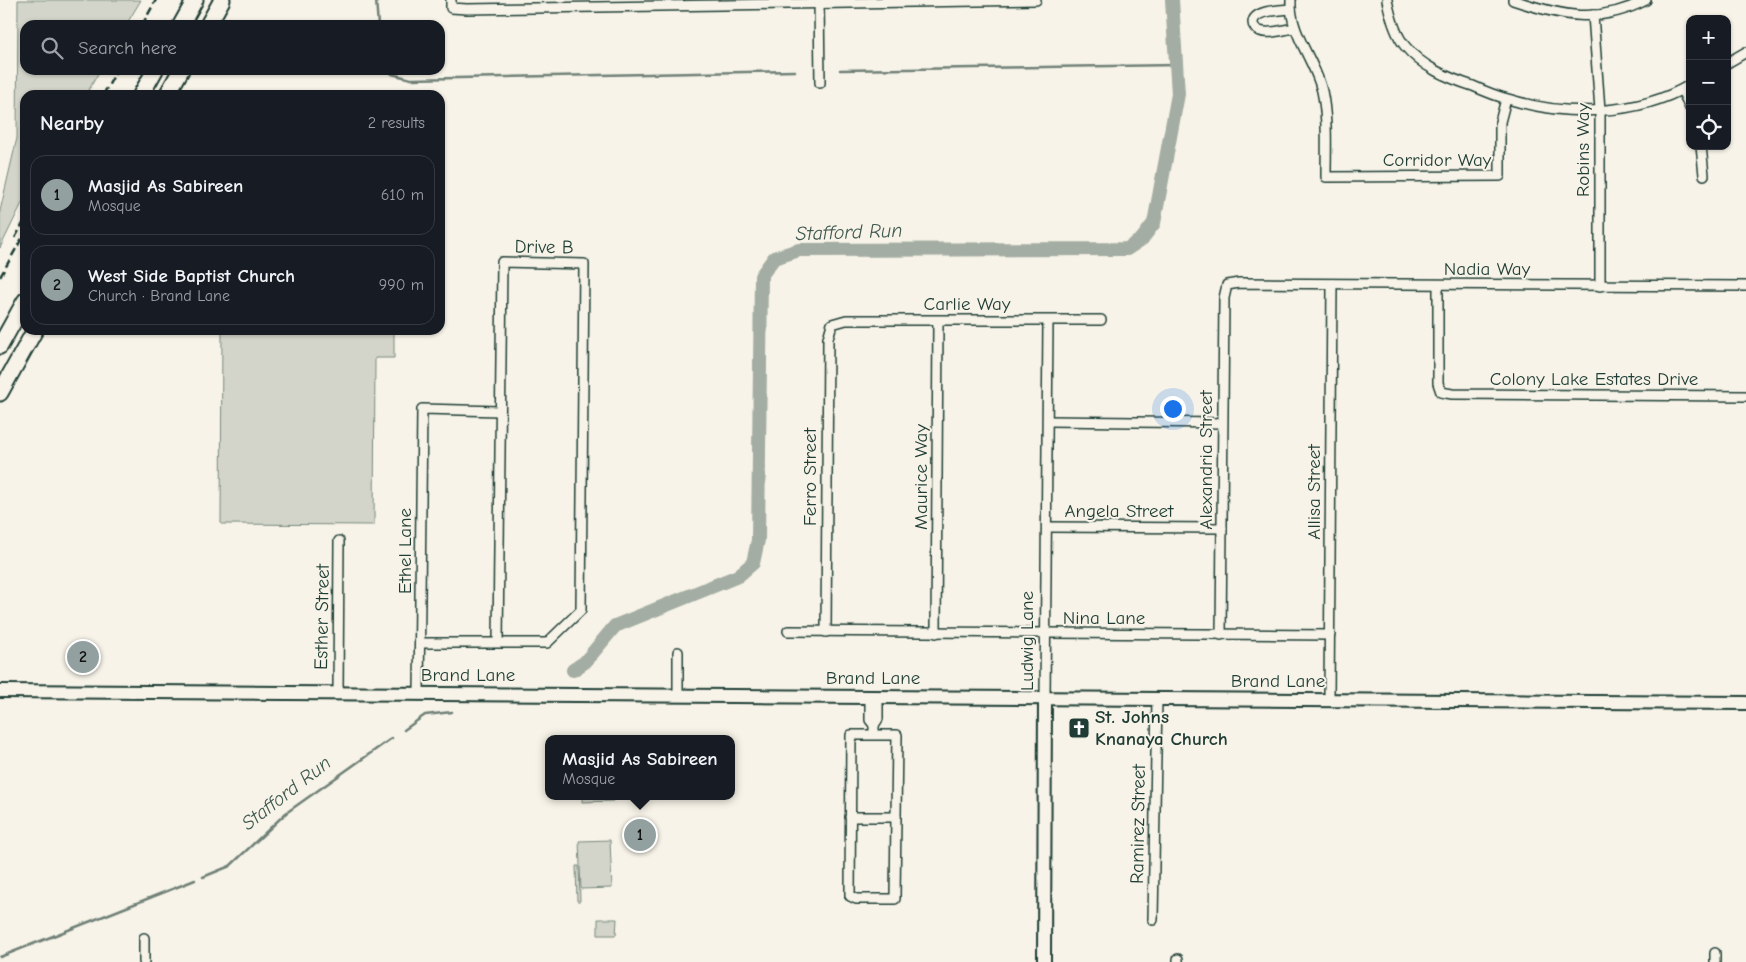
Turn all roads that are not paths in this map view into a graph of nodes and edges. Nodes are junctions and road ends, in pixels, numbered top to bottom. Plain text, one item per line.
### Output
1 (195, 0) edge
2 (222, 0) edge
3 (451, 0) edge
4 (1036, 0) edge
5 (1387, 0) edge
6 (1513, 0) edge
7 (1646, 0) edge
8 (818, 2) edge
9 (1291, 4) edge
10 (1593, 15) junction
11 (184, 20) edge
12 (211, 20) edge
13 (1295, 28) junction
14 (1746, 52) edge
15 (1731, 61) edge
16 (152, 75) edge
17 (179, 75) edge
18 (820, 84) dead end
19 (1686, 88) edge
20 (144, 90) edge
21 (170, 90) edge
22 (1506, 99) junction
23 (1600, 110) junction
24 (1701, 150) edge
25 (1704, 175) dead end
26 (1332, 284) junction
27 (1228, 285) joint
28 (1438, 285) junction
29 (1600, 286) junction
30 (1746, 286) edge
31 (20, 310) edge
32 (938, 320) junction
33 (1101, 320) dead end
34 (1048, 321) junction
35 (832, 324) joint
36 (32, 335) edge
37 (0, 346) edge
38 (0, 393) edge
39 (1746, 396) edge
40 (499, 411) junction
41 (1048, 421) junction
42 (1222, 423) junction
43 (1047, 527) junction
44 (1222, 528) junction
45 (339, 541) dead end
46 (788, 632) dead end
47 (826, 632) junction
48 (936, 633) junction
49 (1046, 634) junction
50 (1221, 635) junction
51 (1330, 636) junction
52 (420, 643) junction
53 (498, 643) junction
54 (678, 652) dead end
55 (0, 691) edge
56 (338, 693) junction
57 (419, 694) junction
58 (678, 696) junction
59 (874, 697) junction
60 (1045, 698) junction
61 (1157, 698) junction
62 (1329, 700) junction
63 (1746, 702) edge
64 (874, 735) junction
65 (850, 817) junction
66 (896, 817) junction
67 (1153, 920) dead end
68 (144, 938) dead end
69 (144, 962) edge
70 (1044, 962) edge

1 - 11 highway
2 - 12 highway
3 - 8 street
4 - 8 street
5 - 22 street
6 - 10 street
7 - 10 street
8 - 18 street
9 - 13 street
9 - 13 street
10 - 23 street, Robins Way
13 - 22 street, Corridor Way
14 - 15 street
16 - 20 highway
17 - 21 highway
19 - 23 street
22 - 23 street
23 - 29 street, Robins Way
24 - 25 street
26 - 27 street, Nadia Way
26 - 28 street, Nadia Way
26 - 51 street, Allisa Street
27 - 42 street, Alexandria Street
28 - 29 street, Nadia Way
28 - 39 street, Colony Lake Estates Drive
29 - 30 street, Nadia Way
31 - 37 highway
32 - 34 street, Carlie Way
32 - 35 street, Carlie Way
32 - 48 street, Maurice Way
33 - 34 street, Carlie Way
34 - 41 street, Ludwig Lane
35 - 47 street, Ferro Street
36 - 38 highway
40 - 52 street, Ethel Lane
40 - 53 street, Drive B
40 - 53 street, Drive B
41 - 42 street
41 - 43 street, Ludwig Lane
42 - 44 street, Alexandria Street
43 - 44 street, Angela Street
43 - 49 street, Ludwig Lane
44 - 50 street, Alexandria Street
45 - 56 street, Esther Street
46 - 47 street, Nina Lane
47 - 48 street, Nina Lane
48 - 49 street, Nina Lane
49 - 50 street, Nina Lane
49 - 60 street, Ludwig Lane
50 - 51 street, Nina Lane
51 - 62 street, Allisa Street
52 - 53 street
52 - 57 street, Ethel Lane
54 - 58 street
55 - 56 street, Brand Lane
56 - 57 street, Brand Lane
57 - 58 street, Brand Lane
58 - 59 street, Brand Lane
59 - 60 street, Brand Lane
59 - 64 street
60 - 61 street, Brand Lane
60 - 70 street, Ludwig Lane
61 - 62 street, Brand Lane
61 - 67 street, Ramirez Street
62 - 63 street, Brand Lane
64 - 65 street
64 - 66 street
65 - 66 street
65 - 66 street
68 - 69 street

